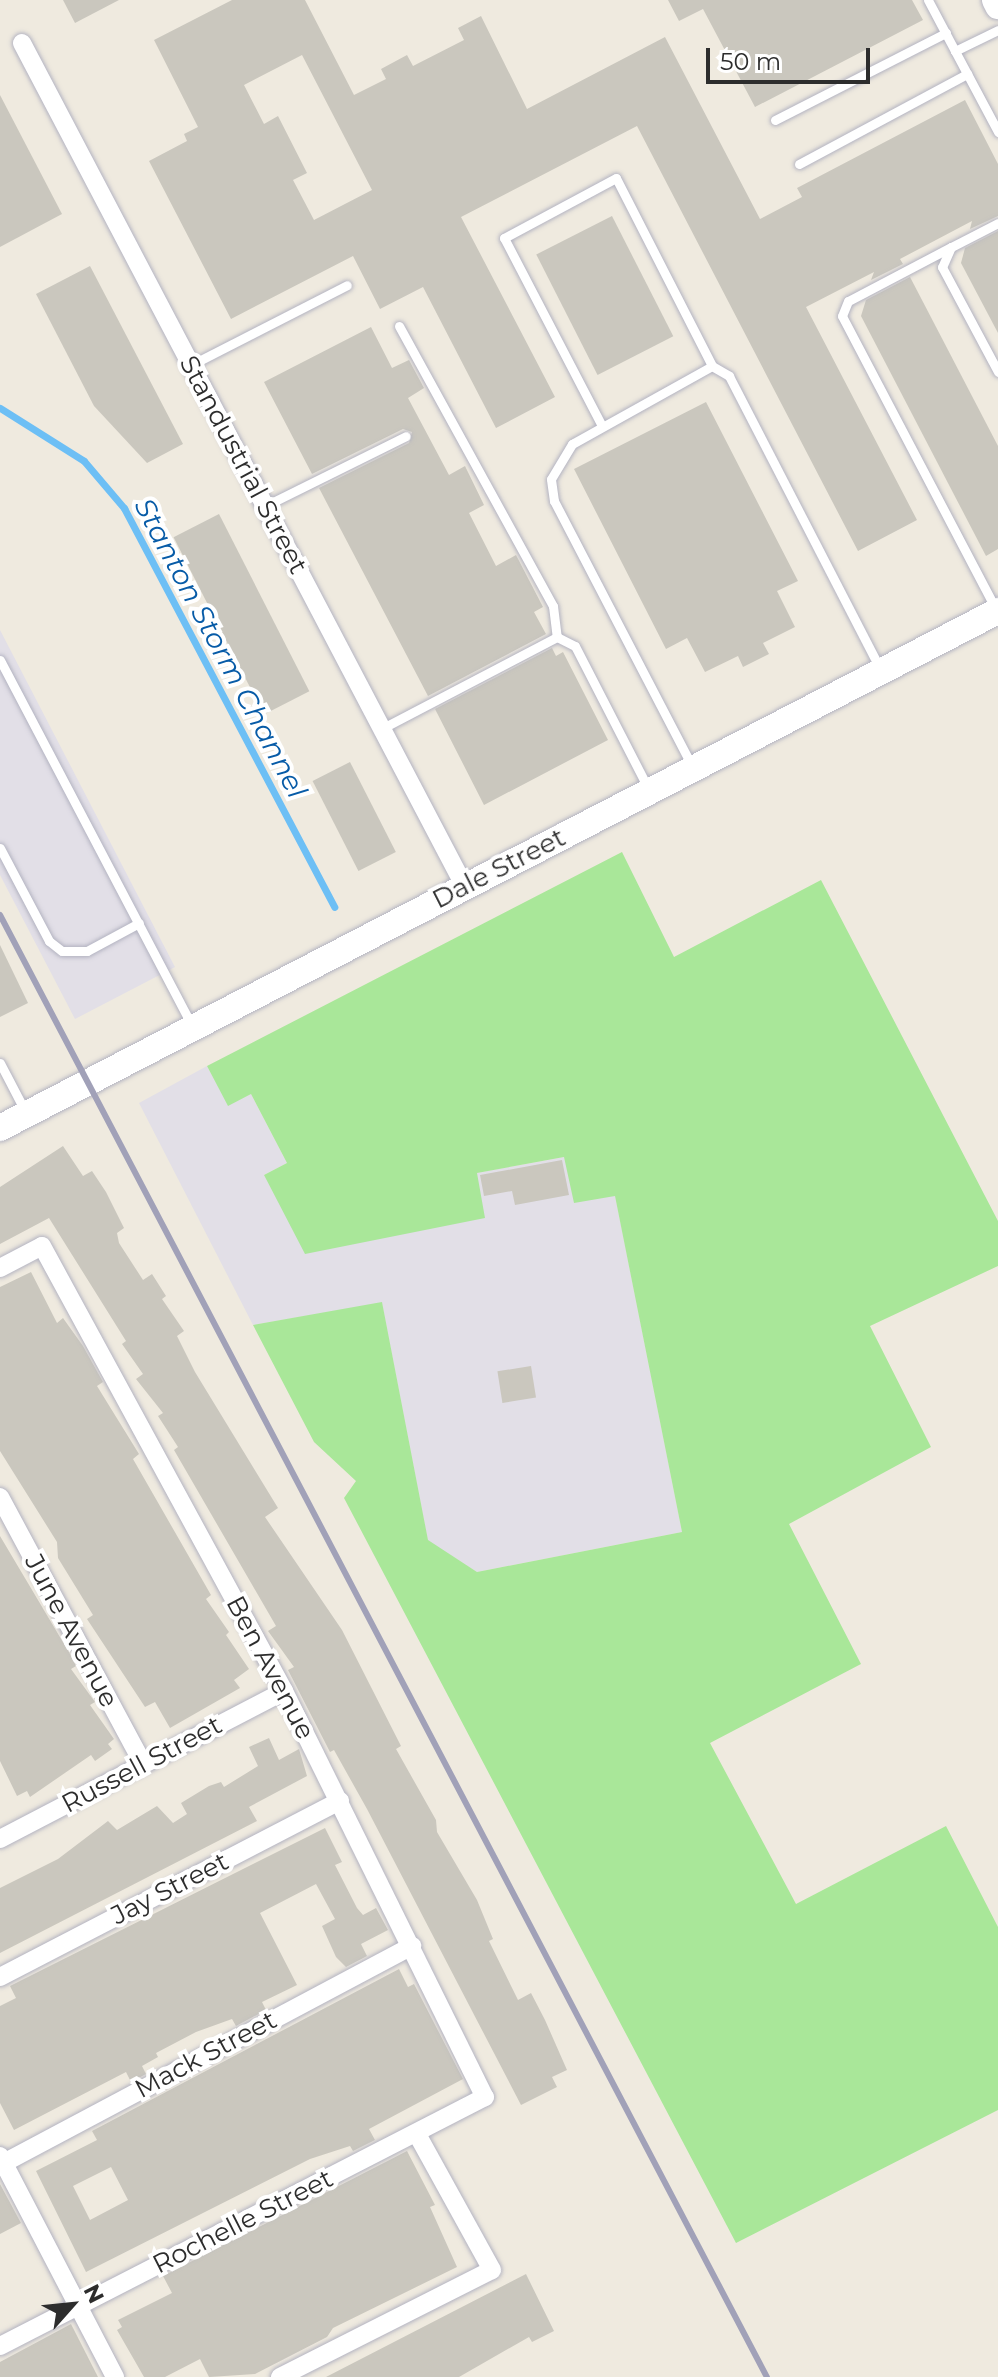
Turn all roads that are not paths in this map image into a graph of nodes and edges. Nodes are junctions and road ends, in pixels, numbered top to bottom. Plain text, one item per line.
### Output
1 (928, 0) edge
2 (995, 0) edge
3 (998, 6) edge
4 (998, 30) edge
5 (946, 33) junction
6 (22, 43) dead end
7 (955, 51) junction
8 (967, 74) junction
9 (775, 120) dead end
10 (998, 132) edge
11 (799, 164) dead end
12 (998, 223) edge
13 (951, 247) junction
14 (347, 285) dead end
15 (399, 326) dead end
16 (191, 365) junction
17 (712, 366) junction
18 (998, 372) edge
19 (602, 426) junction
20 (406, 436) dead end
21 (265, 506) junction
22 (998, 611) edge
23 (557, 637) junction
24 (0, 660) edge
25 (882, 671) junction
26 (381, 729) junction
27 (693, 769) junction
28 (649, 791) junction
29 (0, 848) edge
30 (465, 887) junction
31 (139, 923) junction
32 (194, 1028) junction
33 (0, 1063) edge
34 (27, 1114) junction
35 (0, 1128) edge
36 (0, 1268) edge
37 (0, 1497) edge
38 (284, 1691) junction
39 (143, 1764) junction
40 (340, 1801) junction
41 (2, 1834) edge
42 (412, 1946) junction
43 (0, 1977) edge
44 (485, 2097) joint
45 (417, 2134) junction
46 (1, 2161) edge
47 (77, 2307) junction
48 (0, 2346) edge
49 (115, 2377) edge
50 (280, 2377) edge

1 - 5 lane
2 - 3 street
4 - 7 lane
5 - 7 lane
5 - 9 lane
6 - 16 street, Standustrial Street
7 - 8 lane
8 - 10 lane
8 - 11 lane
12 - 13 lane
13 - 18 lane
13 - 22 lane
14 - 16 lane
15 - 23 lane
16 - 21 street, Standustrial Street
17 - 19 lane
17 - 19 lane
17 - 25 lane
19 - 27 lane
20 - 21 lane
21 - 26 street, Standustrial Street
22 - 25 street, Dale Street
23 - 26 lane
23 - 28 lane
24 - 31 lane
25 - 27 street, Dale Street
26 - 30 street, Standustrial Street
27 - 28 street, Dale Street
28 - 30 street, Dale Street
29 - 31 lane
30 - 32 street, Dale Street
31 - 32 lane
32 - 34 street, Dale Street
33 - 34 lane
34 - 35 street, Dale Street
36 - 38 street, Ben Avenue
37 - 39 street, June Avenue
38 - 39 street, Russell Street
38 - 40 street, Ben Avenue
39 - 41 street, Russell Street
40 - 42 street, Ben Avenue
40 - 43 street, Jay Street
42 - 44 street, Ben Avenue
42 - 46 street, Mack Street
44 - 45 street, Rochelle Street
45 - 47 street, Rochelle Street
45 - 50 street
46 - 47 street
47 - 48 street, Rochelle Street
47 - 49 street

